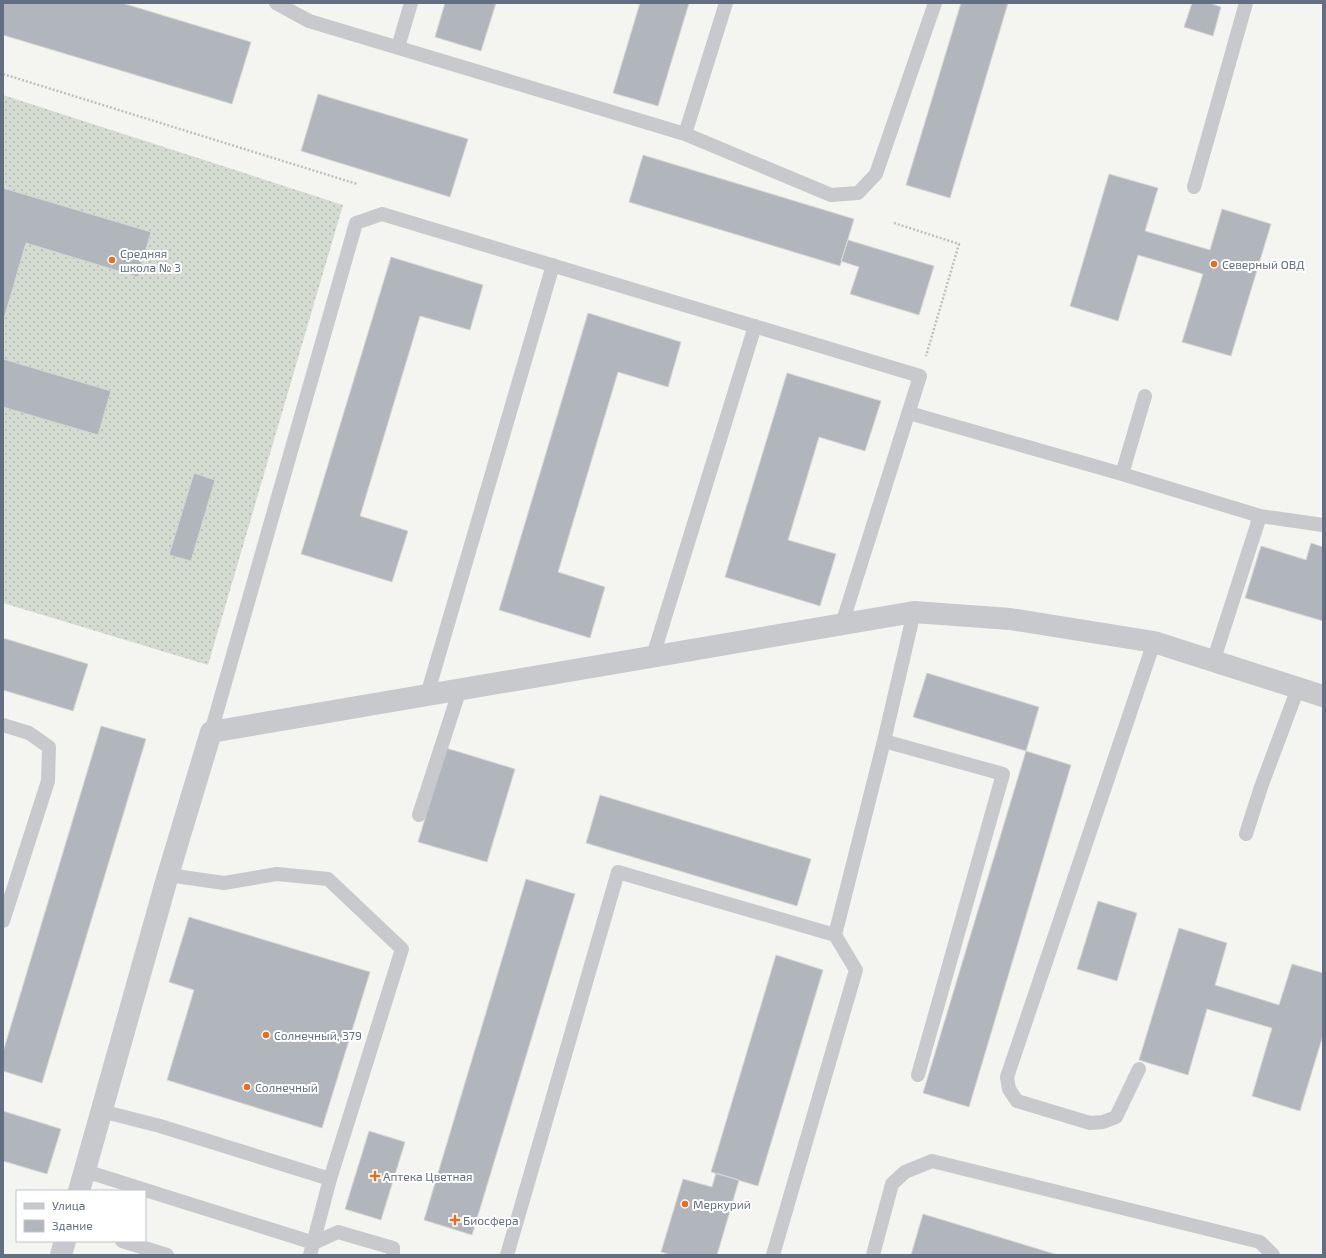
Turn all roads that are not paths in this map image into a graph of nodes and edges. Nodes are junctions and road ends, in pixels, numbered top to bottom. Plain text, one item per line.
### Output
1 (276, 3) edge
2 (411, 3) edge
3 (726, 3) edge
4 (935, 3) edge
5 (1246, 3) edge
6 (398, 47) junction
7 (685, 134) junction
8 (1194, 186) dead end
9 (553, 265) junction
10 (754, 326) junction
11 (1145, 396) dead end
12 (909, 413) junction
13 (1122, 474) junction
14 (1260, 516) junction
15 (1323, 525) edge
16 (914, 612) junction
17 (842, 624) junction
18 (1154, 642) junction
19 (653, 656) junction
20 (1214, 662) junction
21 (1298, 688) junction
22 (460, 689) junction
23 (427, 695) junction
24 (1323, 696) edge
25 (3, 725) edge
26 (211, 732) junction
27 (884, 741) junction
28 (418, 816) dead end
29 (1246, 834) dead end
30 (168, 875) junction
31 (3, 921) edge
32 (835, 935) junction
33 (1139, 1069) dead end
34 (918, 1075) dead end
35 (101, 1110) junction
36 (330, 1179) junction
37 (82, 1181) edge
38 (112, 1190) edge
39 (146, 1200) edge
40 (65, 1242) edge
41 (125, 1242) edge
42 (312, 1249) edge
43 (61, 1255) edge
44 (167, 1255) edge
45 (393, 1255) edge
46 (507, 1255) edge
47 (772, 1255) edge
48 (873, 1255) edge
49 (1273, 1255) edge

1 - 6 lane
2 - 6 lane
3 - 7 lane
4 - 7 lane
5 - 8 lane
6 - 7 lane
9 - 10 lane
9 - 23 lane
9 - 26 lane
10 - 12 lane
10 - 19 lane
11 - 13 lane
12 - 13 lane
12 - 17 lane
13 - 14 lane
14 - 15 lane
14 - 20 lane
16 - 17 street
16 - 18 street
16 - 27 lane
17 - 19 street
18 - 20 street
18 - 33 lane
19 - 22 street
20 - 21 street
21 - 24 street
21 - 29 lane
22 - 23 street
22 - 28 lane
23 - 26 street
25 - 31 lane
26 - 30 street
27 - 32 lane
27 - 34 lane
30 - 35 street
30 - 36 lane
32 - 46 lane
32 - 47 lane
35 - 36 lane
35 - 37 street
36 - 42 lane
37 - 38 lane
39 - 42 lane
40 - 43 street
41 - 44 lane
42 - 45 lane
48 - 49 lane

